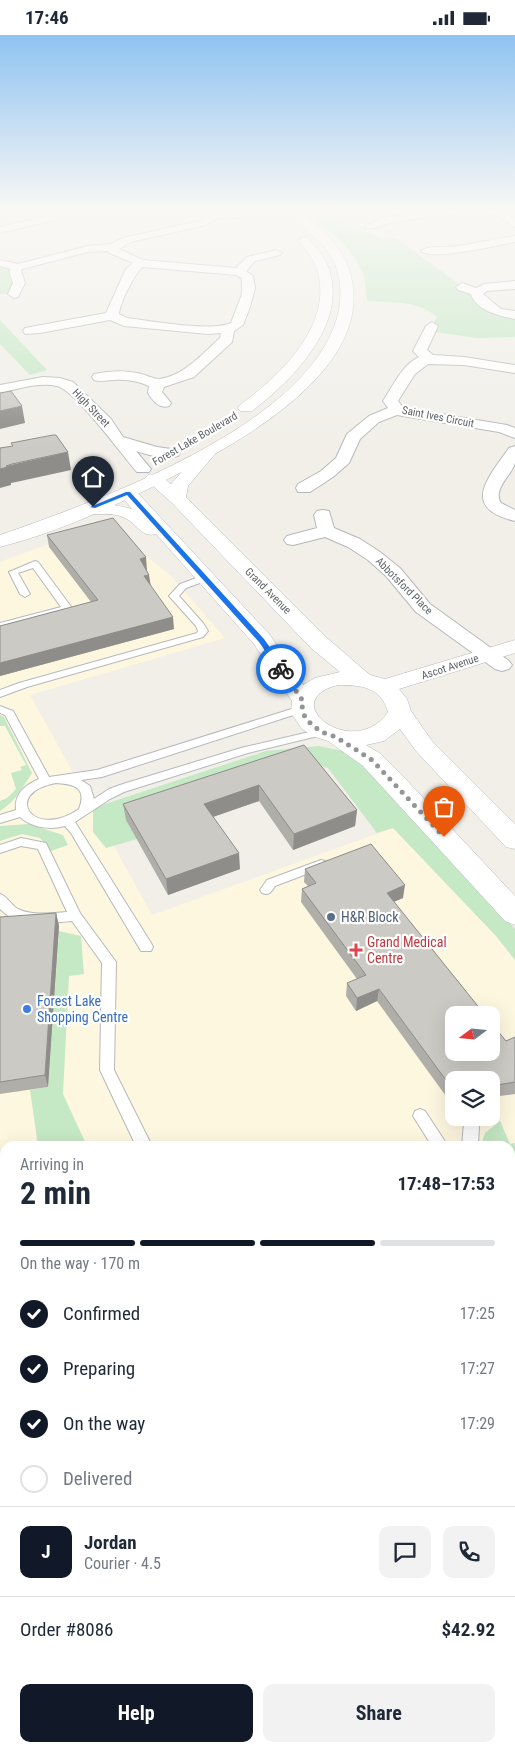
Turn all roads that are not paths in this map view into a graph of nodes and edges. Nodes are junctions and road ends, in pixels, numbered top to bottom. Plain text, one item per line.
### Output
1 (124, 288) edge
2 (248, 288) edge
3 (326, 288) edge
4 (346, 288) edge
5 (465, 288) edge
6 (484, 288) edge
7 (477, 292) junction
8 (515, 315) edge
9 (112, 316) junction
10 (432, 326) dead end
11 (228, 329) junction
12 (30, 331) dead end
13 (429, 359) junction
14 (515, 369) edge
15 (100, 377) dead end
16 (157, 384) junction
17 (0, 389) edge
18 (164, 403) dead end
19 (397, 409) junction
20 (236, 415) dead end
21 (515, 433) edge
22 (117, 439) junction
23 (188, 444) dead end
24 (515, 451) edge
25 (172, 453) junction
26 (207, 454) junction
27 (148, 474) junction
28 (122, 487) junction
29 (304, 488) dead end
30 (177, 498) junction
31 (88, 509) junction
32 (511, 520) edge
33 (0, 525) edge
34 (164, 533) junction
35 (293, 539) dead end
36 (0, 541) edge
37 (205, 578) junction
38 (25, 594) dead end
39 (0, 626) edge
40 (515, 646) edge
41 (502, 660) edge
42 (362, 679) junction
43 (384, 687) junction
44 (0, 694) edge
45 (303, 705) junction
46 (0, 709) edge
47 (400, 709) junction
48 (329, 734) junction
49 (64, 779) junction
50 (45, 780) junction
51 (85, 809) junction
52 (22, 812) junction
53 (0, 819) edge
54 (68, 821) junction
55 (515, 840) edge
56 (0, 849) edge
57 (329, 861) edge
58 (266, 890) dead end
59 (0, 899) edge
60 (515, 914) edge
61 (75, 916) junction
62 (146, 947) dead end
63 (420, 1116) dead end
64 (472, 1126) edge
65 (142, 1141) edge
66 (437, 1141) edge
67 (470, 1141) edge

1 - 9 street
2 - 11 street
3 - 20 main road, Forest Lake Boulevard
4 - 26 main road, Forest Lake Boulevard
5 - 7 street
6 - 7 street
7 - 8 street
9 - 11 street
9 - 12 street
10 - 13 street
11 - 16 street
13 - 14 street
13 - 19 street, Saint Ives Circuit
15 - 16 street
16 - 18 street
17 - 22 street, High Street
19 - 21 street, Saint Ives Circuit
19 - 29 street
22 - 25 street, High Street
22 - 27 street, High Street
23 - 25 main road, Forest Lake Boulevard
24 - 32 street
25 - 27 main road, Forest Lake Boulevard
26 - 27 main road, Forest Lake Boulevard
26 - 30 main road
27 - 28 main road, Forest Lake Boulevard
27 - 30 main road, Grand Avenue
28 - 31 main road, Forest Lake Boulevard
28 - 33 main road, Forest Lake Boulevard
28 - 34 main road
30 - 42 main road, Grand Avenue
31 - 34 main road
31 - 36 main road, Forest Lake Boulevard
34 - 37 main road
35 - 41 street, Abbotsford Place
37 - 44 lane
37 - 45 main road
38 - 39 lane
40 - 41 main road, Ascot Avenue
41 - 43 main road, Ascot Avenue
41 - 47 main road, Ascot Avenue
42 - 43 main road, Grand Avenue
42 - 45 main road, Grand Avenue
43 - 47 main road, Grand Avenue
45 - 48 main road
45 - 49 lane
46 - 50 lane
47 - 48 main road
47 - 55 main road, Grand Avenue
48 - 51 lane
48 - 60 main road
49 - 50 lane
49 - 51 lane
50 - 52 lane
51 - 54 lane
52 - 53 lane
52 - 54 lane
54 - 62 lane
56 - 61 lane
57 - 58 lane
59 - 61 lane
61 - 65 lane
63 - 66 lane
64 - 67 lane

